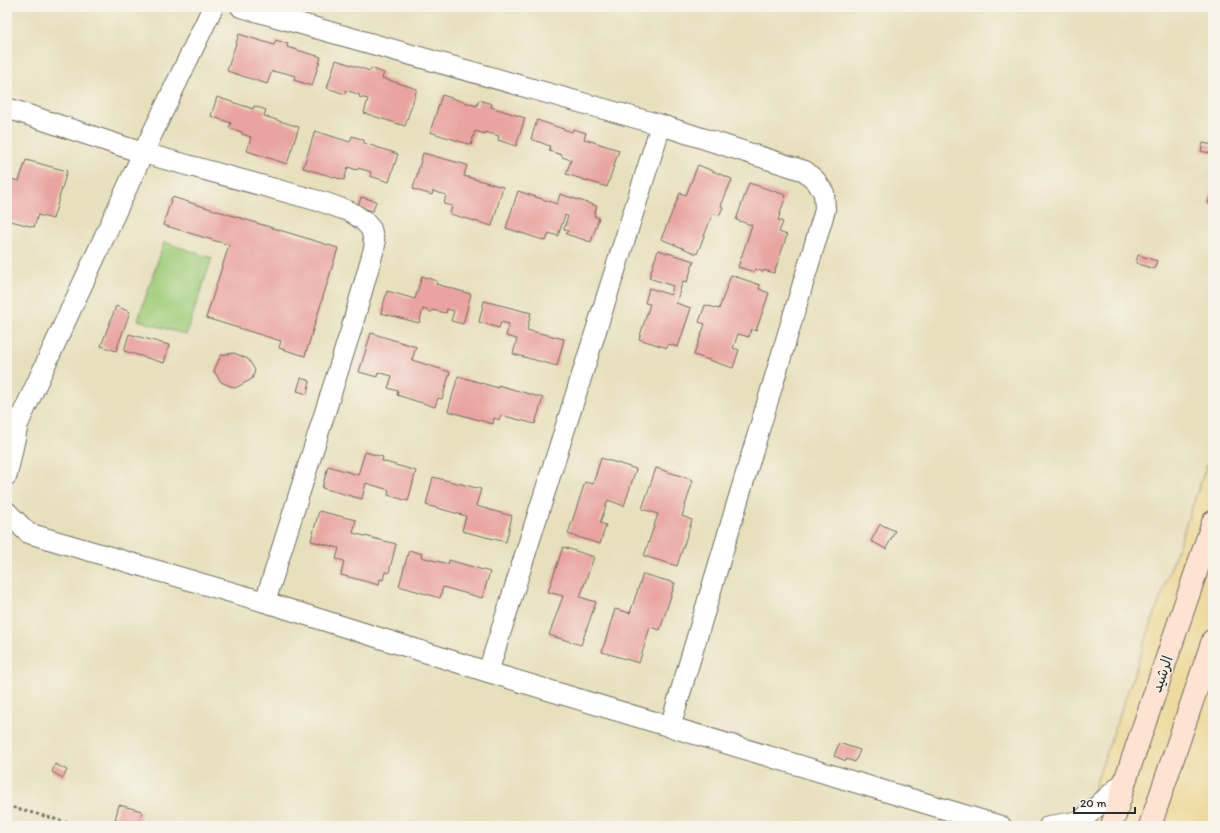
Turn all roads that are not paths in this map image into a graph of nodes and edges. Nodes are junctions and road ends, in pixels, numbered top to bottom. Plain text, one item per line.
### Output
1 (213, 7) edge
2 (241, 7) edge
3 (7, 108) edge
4 (661, 125) junction
5 (143, 153) junction
6 (7, 475) edge
7 (7, 512) edge
8 (1213, 522) edge
9 (265, 602) junction
10 (1213, 640) edge
11 (488, 672) junction
12 (670, 727) junction
13 (1125, 781) junction
14 (1001, 826) edge
15 (1050, 826) edge
16 (1112, 826) edge
17 (1150, 826) edge

1 - 5 street
2 - 4 street
3 - 5 street
4 - 11 street
4 - 12 street
5 - 6 street
5 - 9 street
7 - 9 street
8 - 13 main road, الرشيد
9 - 11 street
10 - 17 main road
11 - 12 street
12 - 14 street
13 - 15 street
13 - 16 main road, الرشيد

